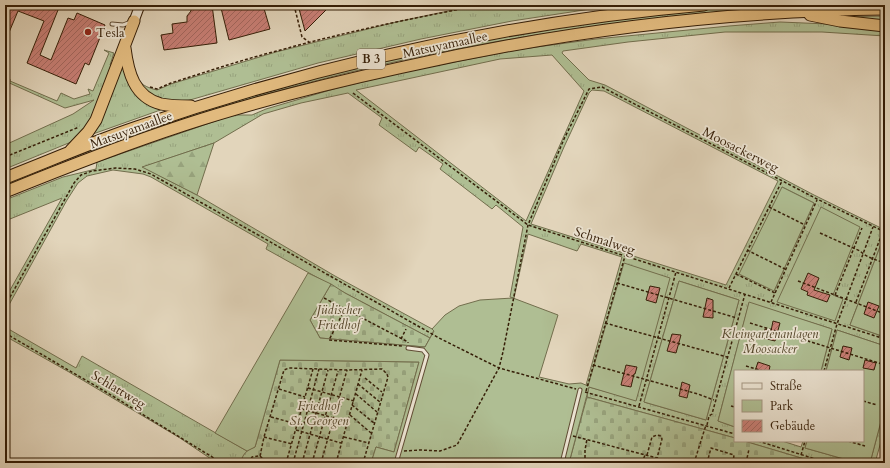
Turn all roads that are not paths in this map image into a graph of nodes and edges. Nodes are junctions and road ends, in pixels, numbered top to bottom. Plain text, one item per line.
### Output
1 (140, 5) edge
2 (704, 5) edge
3 (885, 9) edge
4 (796, 12) junction
5 (134, 21) junction
6 (112, 24) dead end
7 (885, 26) edge
8 (124, 48) junction
9 (198, 107) junction
10 (68, 153) junction
11 (5, 178) edge
12 (5, 192) edge
13 (408, 348) dead end
14 (580, 390) road end
15 (396, 463) edge
16 (562, 463) edge

1 - 5 street
2 - 9 highway, Matsuyamaallee / B 3
3 - 4 highway, Matsuyamaallee / B 3
4 - 7 highway
4 - 12 highway, Matsuyamaallee / B 3
5 - 6 lane
5 - 8 highway
8 - 9 highway
8 - 10 highway
9 - 10 highway, Matsuyamaallee / B 3
10 - 11 highway, Matsuyamaallee / B 3
13 - 15 lane
14 - 16 lane

